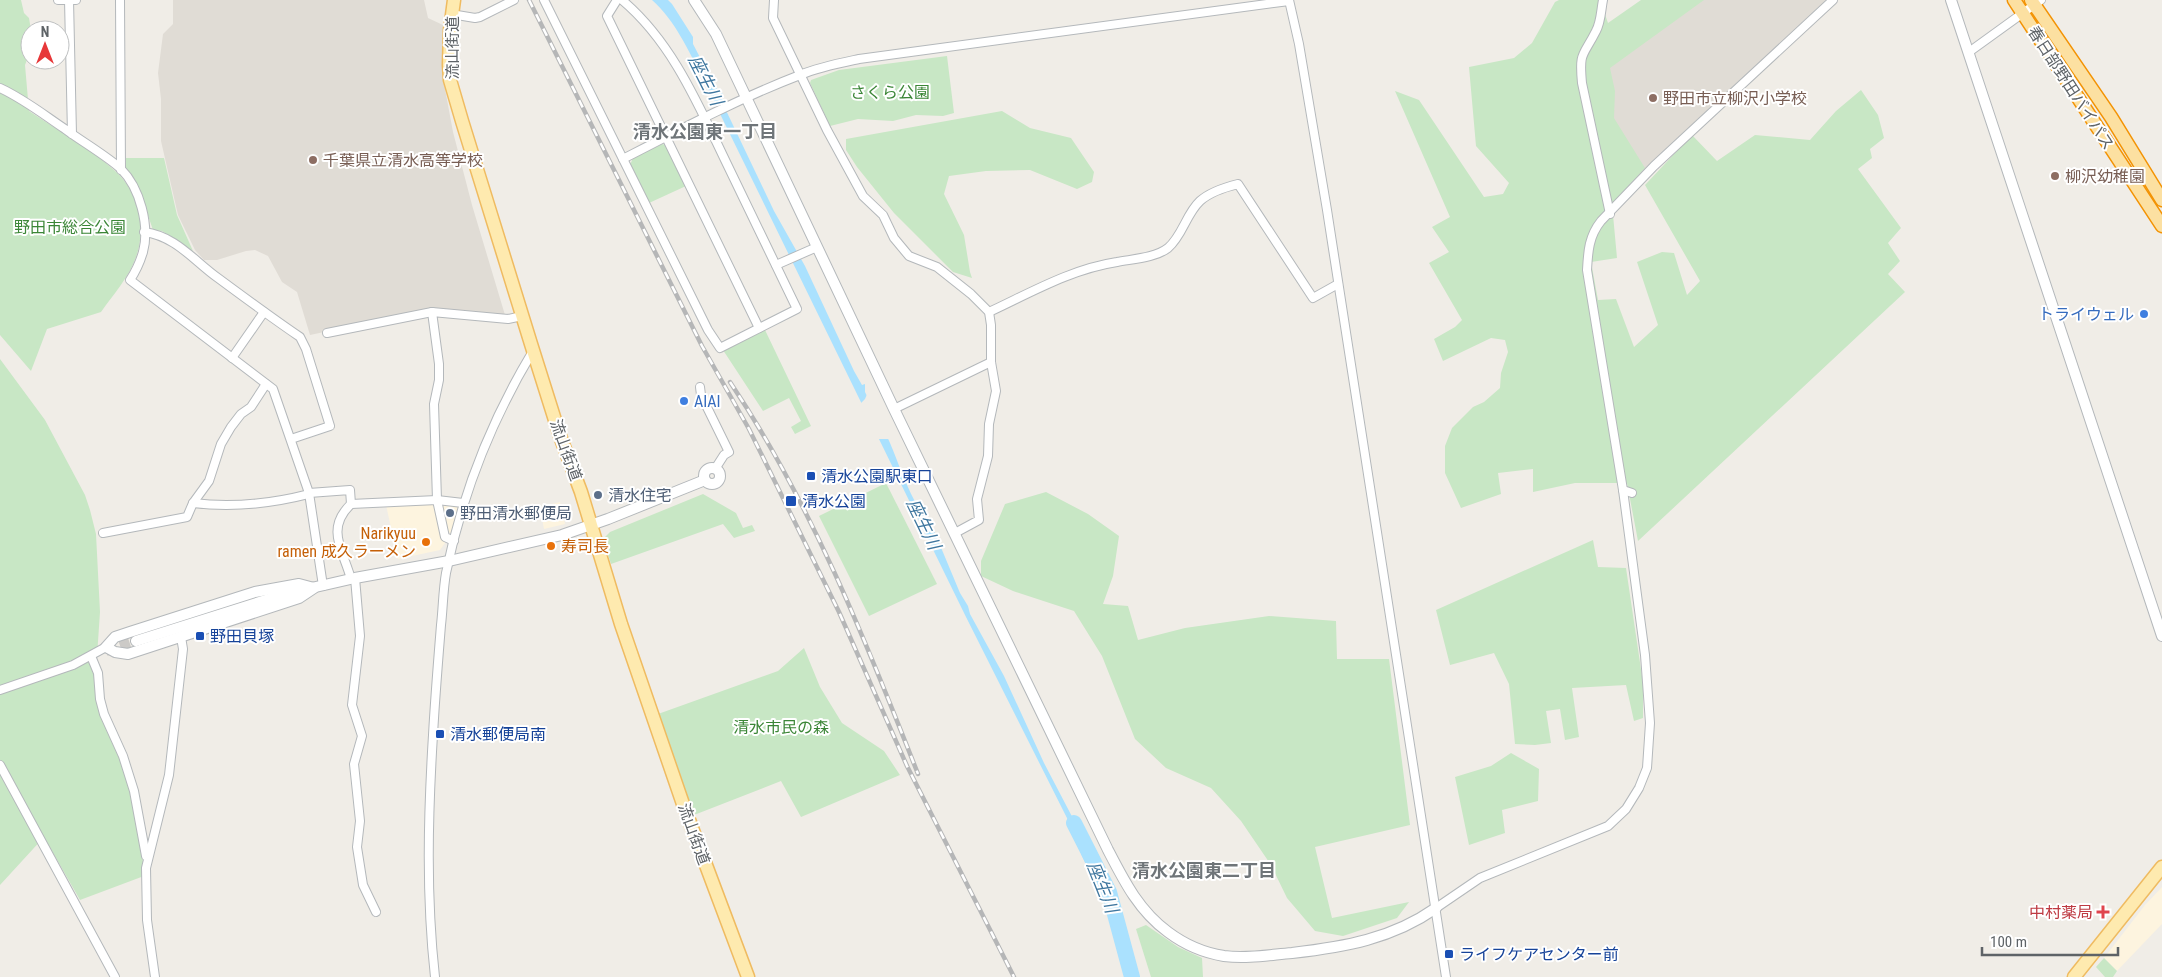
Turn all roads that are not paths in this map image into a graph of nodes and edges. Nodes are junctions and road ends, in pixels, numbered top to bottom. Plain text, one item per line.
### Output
1 (58, 0) edge
2 (69, 0) edge
3 (76, 0) edge
4 (120, 0) edge
5 (454, 0) edge
6 (514, 0) edge
7 (544, 0) edge
8 (617, 0) edge
9 (622, 0) edge
10 (694, 0) edge
11 (774, 0) edge
12 (1289, 0) edge
13 (1603, 0) edge
14 (1833, 0) edge
15 (1951, 0) edge
16 (2014, 0) edge
17 (2035, 2) edge
18 (2022, 13) junction
19 (451, 14) junction
20 (1969, 52) junction
21 (801, 74) junction
22 (0, 88) edge
23 (746, 99) junction
24 (708, 117) junction
25 (72, 134) junction
26 (665, 137) junction
27 (623, 159) junction
28 (121, 170) junction
29 (2162, 200) edge
30 (1610, 214) junction
31 (2162, 227) edge
32 (144, 232) junction
33 (817, 247) junction
34 (779, 263) junction
35 (1338, 284) junction
36 (264, 312) junction
37 (432, 312) junction
38 (989, 312) junction
39 (522, 316) junction
40 (759, 328) junction
41 (327, 333) dead end
42 (533, 351) junction
43 (232, 358) junction
44 (991, 362) junction
45 (266, 384) junction
46 (700, 387) dead end
47 (894, 409) junction
48 (291, 439) junction
49 (716, 469) joint
50 (1623, 490) junction
51 (1632, 493) dead end
52 (309, 494) junction
53 (436, 500) junction
54 (193, 503) junction
55 (463, 503) junction
56 (351, 504) junction
57 (591, 525) junction
58 (103, 533) dead end
59 (955, 533) junction
60 (454, 541) junction
61 (449, 561) junction
62 (353, 579) junction
63 (319, 587) junction
64 (2162, 636) edge
65 (180, 637) junction
66 (136, 641) tunnel mouth
67 (106, 647) junction
68 (91, 656) junction
69 (0, 690) edge
70 (0, 765) edge
71 (147, 858) junction
72 (2162, 867) edge
73 (1436, 908) junction
74 (376, 912) dead end
75 (116, 977) edge
76 (155, 977) edge
77 (435, 977) edge
78 (748, 977) edge
79 (1446, 977) edge
80 (2074, 977) edge

1 - 2 street
2 - 3 street
2 - 25 street
4 - 28 street
5 - 19 main road, 流山街道
6 - 19 street
7 - 27 street
8 - 26 street
9 - 24 street
10 - 23 street
11 - 21 street
12 - 21 street
12 - 35 street
13 - 30 street
14 - 30 street
15 - 20 street
16 - 18 highway, 春日部野田バイパス
17 - 18 street
17 - 29 highway, 春日部野田バイパス
18 - 20 street
18 - 31 highway, 春日部野田バイパス
19 - 39 main road, 流山街道
20 - 64 street
21 - 23 street
21 - 38 street
22 - 25 street
23 - 24 street
23 - 33 street
24 - 26 street
24 - 34 street
25 - 28 street
26 - 27 street
26 - 40 street
27 - 40 street
28 - 32 street
30 - 50 street
32 - 36 street
32 - 43 street
33 - 34 street
33 - 47 street
34 - 40 street
35 - 38 street
35 - 73 street
36 - 43 street
36 - 48 street
37 - 39 street
37 - 41 street
37 - 53 street
38 - 44 street
39 - 42 main road, 流山街道
42 - 55 street
42 - 57 main road, 流山街道
43 - 45 street
44 - 47 street
44 - 59 street
45 - 48 street
45 - 54 street
46 - 49 street
47 - 59 street
48 - 52 street
49 - 57 street
50 - 51 street
50 - 73 street
52 - 54 street
52 - 56 street
52 - 63 street
53 - 55 street
53 - 56 street
53 - 60 street
54 - 58 street
55 - 60 street
56 - 62 street
57 - 61 street
57 - 78 main road, 流山街道
59 - 73 street
60 - 61 street
61 - 62 street
61 - 77 street
62 - 63 street
62 - 74 street
63 - 65 street
63 - 66 street
63 - 67 street
65 - 67 street
65 - 71 street
67 - 68 street
68 - 69 street
68 - 71 street
70 - 75 street
71 - 76 street
72 - 80 main road
73 - 79 street

